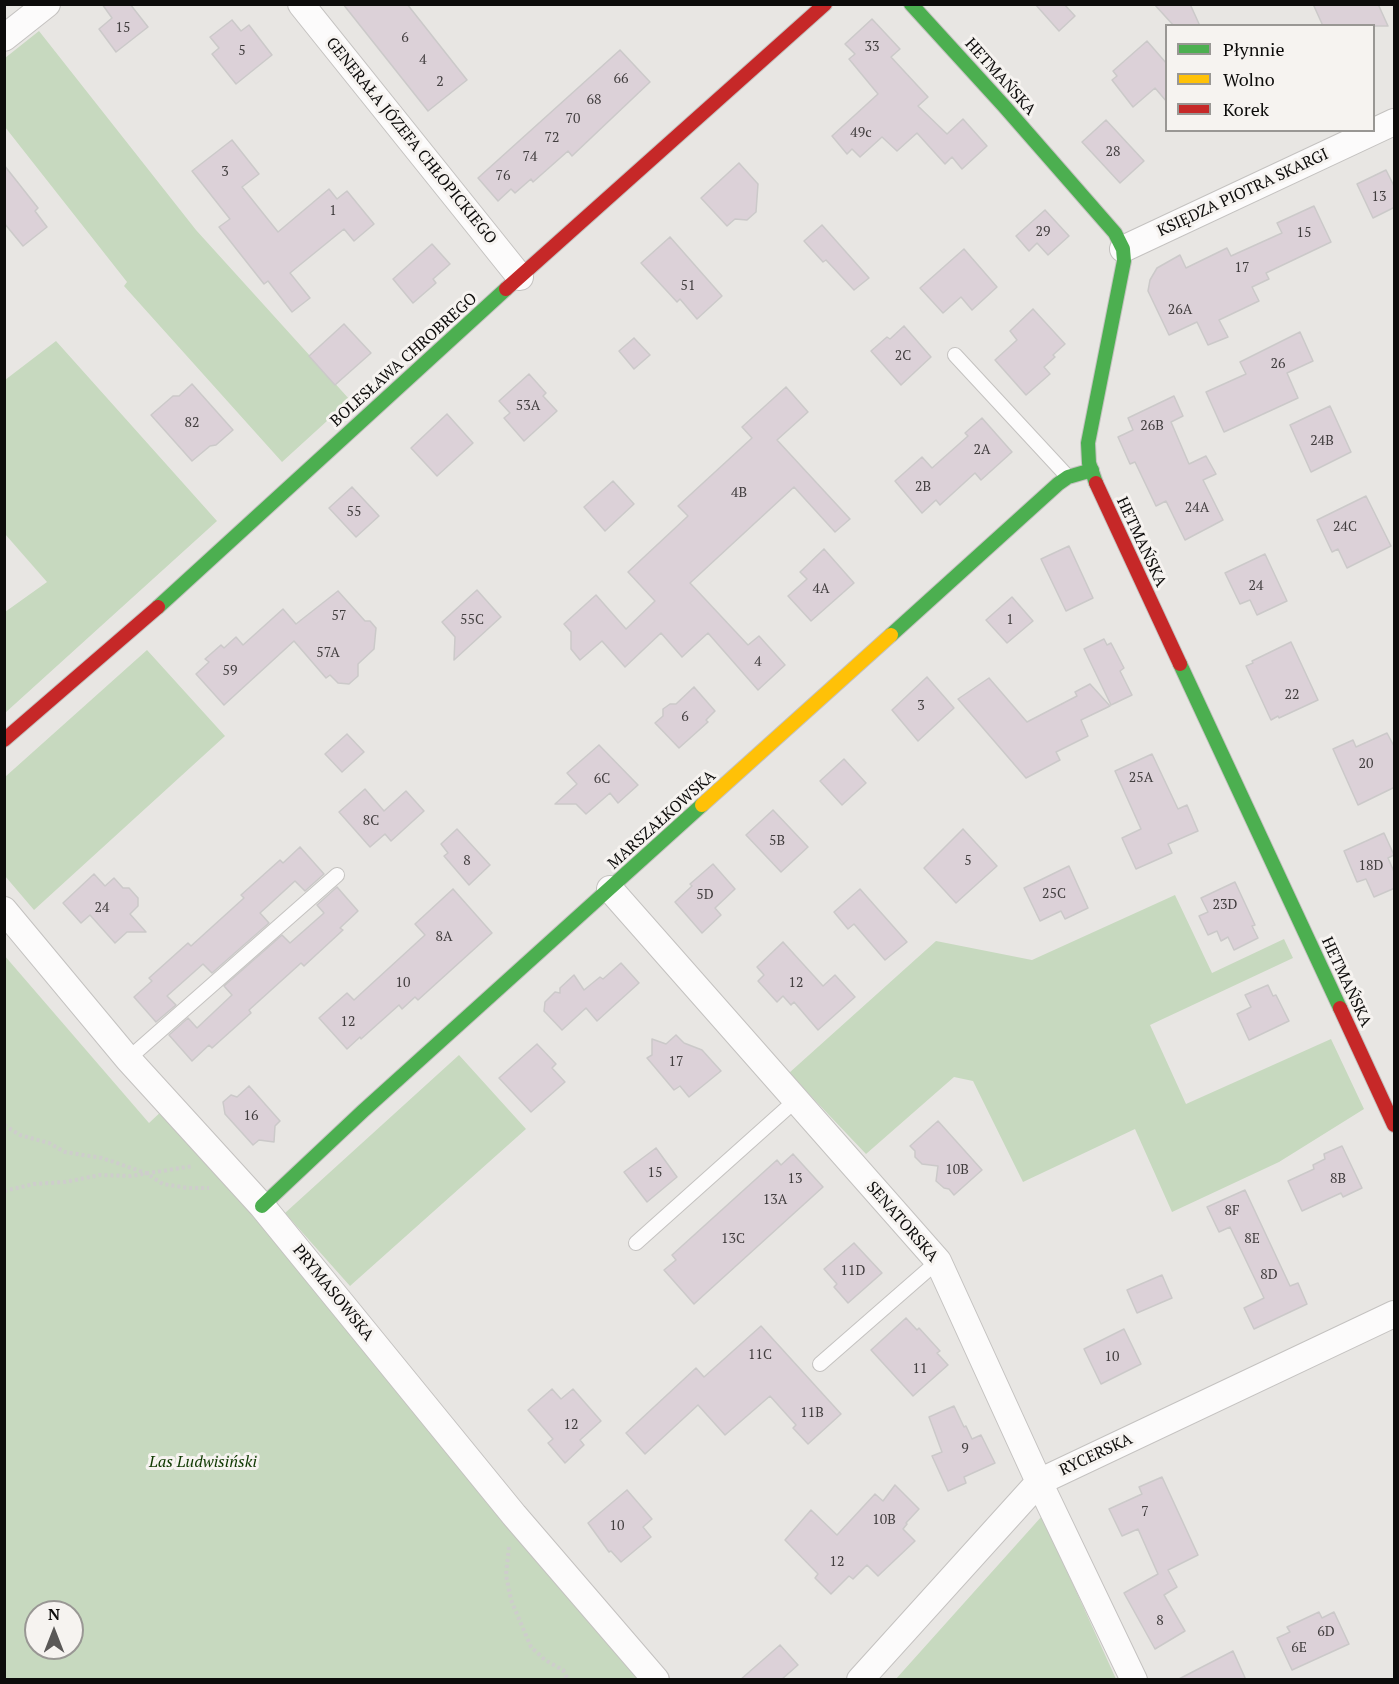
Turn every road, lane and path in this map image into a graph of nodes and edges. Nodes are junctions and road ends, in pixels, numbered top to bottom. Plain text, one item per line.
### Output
1 (47, 4) edge
2 (301, 4) edge
3 (825, 4) edge
4 (911, 4) edge
5 (4, 38) edge
6 (1395, 122) edge
7 (1375, 131) edge
8 (1374, 132) edge
9 (1123, 249) junction
10 (520, 277) junction
11 (955, 355) dead end
12 (1092, 470) junction
13 (1068, 477) junction
14 (4, 740) edge
15 (337, 875) dead end
16 (610, 890) junction
17 (4, 910) edge
18 (128, 1059) junction
19 (796, 1101) junction
20 (4, 1125) edge
21 (1395, 1125) edge
22 (221, 1160) junction
23 (147, 1173) junction
24 (239, 1180) junction
25 (4, 1191) edge
26 (262, 1206) junction
27 (636, 1243) dead end
28 (938, 1261) junction
29 (1395, 1314) edge
30 (820, 1364) dead end
31 (1039, 1482) junction
32 (514, 1515) junction
33 (568, 1680) edge
34 (656, 1680) edge
35 (860, 1680) edge
36 (1134, 1680) edge

1 - 5 street
2 - 10 street, GENERAŁA JÓZEFA CHŁOPICKIEGO
3 - 10 street, BOLESŁAWA CHROBREGO
4 - 9 street, HETMAŃSKA
6 - 7 street, KSIĘDZA PIOTRA SKARGI
8 - 9 street, KSIĘDZA PIOTRA SKARGI
9 - 12 street, HETMAŃSKA
10 - 14 street, BOLESŁAWA CHROBREGO
11 - 13 lane
12 - 13 street, MARSZAŁKOWSKA
12 - 21 street, HETMAŃSKA
13 - 16 street, MARSZAŁKOWSKA
15 - 18 lane
16 - 19 street, SENATORSKA
16 - 26 street, MARSZAŁKOWSKA
17 - 18 street, PRYMASOWSKA
18 - 22 street, PRYMASOWSKA
19 - 27 lane
19 - 28 street, SENATORSKA
20 - 23 path
22 - 23 path
22 - 24 street, PRYMASOWSKA
23 - 24 path
23 - 25 path
24 - 26 street, PRYMASOWSKA
26 - 32 street, PRYMASOWSKA
28 - 30 lane
28 - 31 street, SENATORSKA
29 - 31 street, RYCERSKA
31 - 35 street, RYCERSKA
31 - 36 street, SENATORSKA
32 - 33 path
32 - 34 street, PRYMASOWSKA

